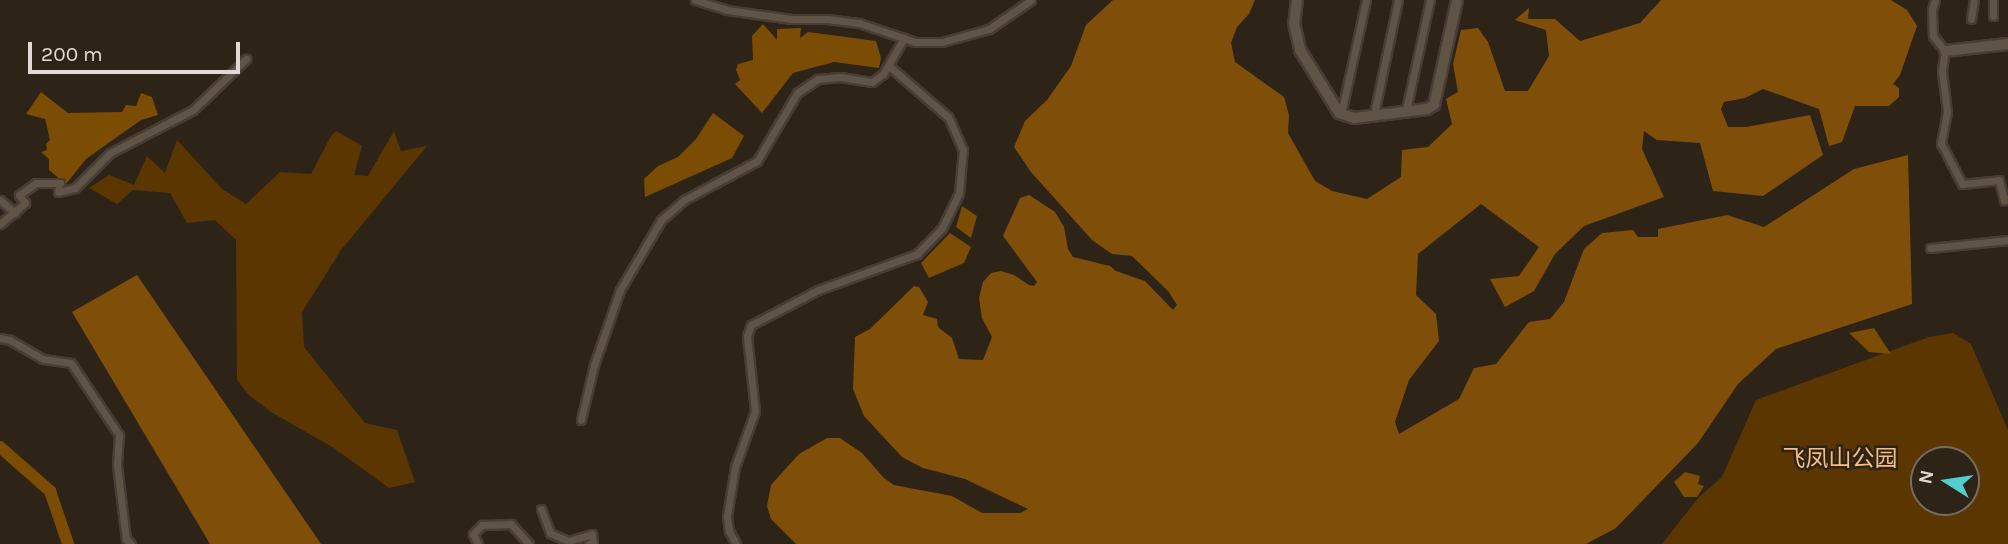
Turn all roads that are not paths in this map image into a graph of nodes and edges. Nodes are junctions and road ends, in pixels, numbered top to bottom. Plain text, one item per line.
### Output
1 (695, 0) edge
2 (1031, 0) edge
3 (1297, 0) edge
4 (1366, 0) edge
5 (1398, 0) edge
6 (1430, 0) edge
7 (1457, 0) edge
8 (1935, 0) edge
9 (1973, 0) edge
10 (1993, 0) edge
11 (1993, 16) dead end
12 (1971, 19) dead end
13 (904, 38) junction
14 (2008, 44) edge
15 (1945, 51) junction
16 (246, 59) dead end
17 (888, 65) junction
18 (1406, 110) junction
19 (1341, 114) junction
20 (1374, 114) junction
21 (2008, 200) edge
22 (0, 201) edge
23 (15, 213) junction
24 (0, 224) edge
25 (2008, 240) edge
26 (1930, 248) dead end
27 (0, 338) edge
28 (581, 420) dead end
29 (541, 509) dead end
30 (131, 544) edge
31 (478, 544) edge
32 (529, 544) edge
33 (589, 544) edge
34 (736, 544) edge

1 - 13 street
2 - 13 street
3 - 19 street
4 - 19 street
5 - 20 street
6 - 18 street
7 - 18 street
8 - 15 street
9 - 12 street
10 - 11 street
13 - 17 street
14 - 15 street
15 - 21 street
16 - 23 street
17 - 28 street
17 - 34 street
18 - 20 street
19 - 20 street
22 - 23 street
23 - 24 street
25 - 26 street
27 - 30 street
29 - 33 street
31 - 32 street

